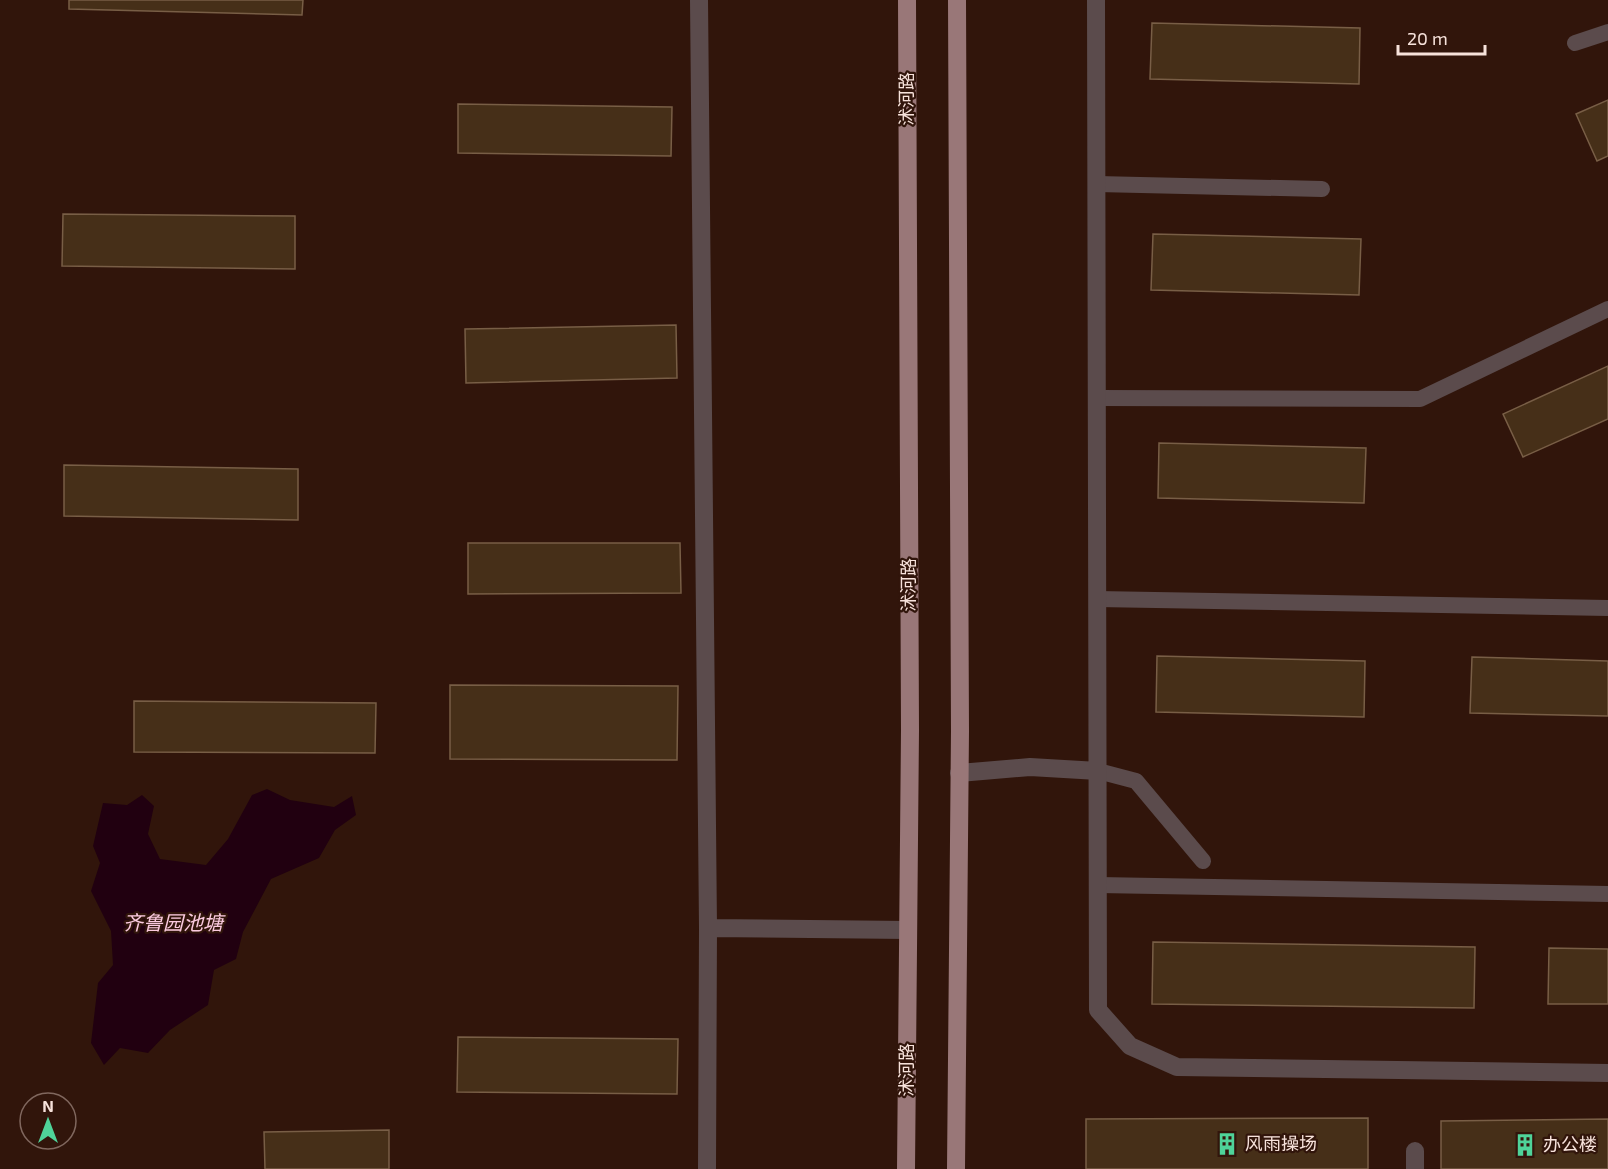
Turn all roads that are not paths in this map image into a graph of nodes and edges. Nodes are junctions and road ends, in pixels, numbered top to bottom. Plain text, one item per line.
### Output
1 (699, 0) edge
2 (906, 0) edge
3 (957, 0) edge
4 (1096, 0) edge
5 (1608, 32) edge
6 (1575, 43) dead end
7 (1097, 184) junction
8 (1322, 189) dead end
9 (1608, 309) edge
10 (1097, 398) junction
11 (1097, 599) junction
12 (1608, 608) edge
13 (1098, 771) junction
14 (959, 773) junction
15 (1203, 861) dead end
16 (1098, 885) junction
17 (1608, 894) edge
18 (708, 928) junction
19 (908, 930) junction
20 (1608, 1073) edge
21 (707, 1169) edge
22 (906, 1169) edge
23 (956, 1169) edge

1 - 18 street
2 - 19 main road, 沭河路
3 - 14 main road
4 - 7 street
5 - 6 lane
7 - 8 lane
7 - 10 street
9 - 10 lane
10 - 11 street
11 - 12 lane
11 - 13 street
13 - 14 street
13 - 15 lane
13 - 16 street
14 - 23 main road
16 - 17 lane
16 - 20 street
18 - 19 street
18 - 21 street
19 - 22 main road, 沭河路

